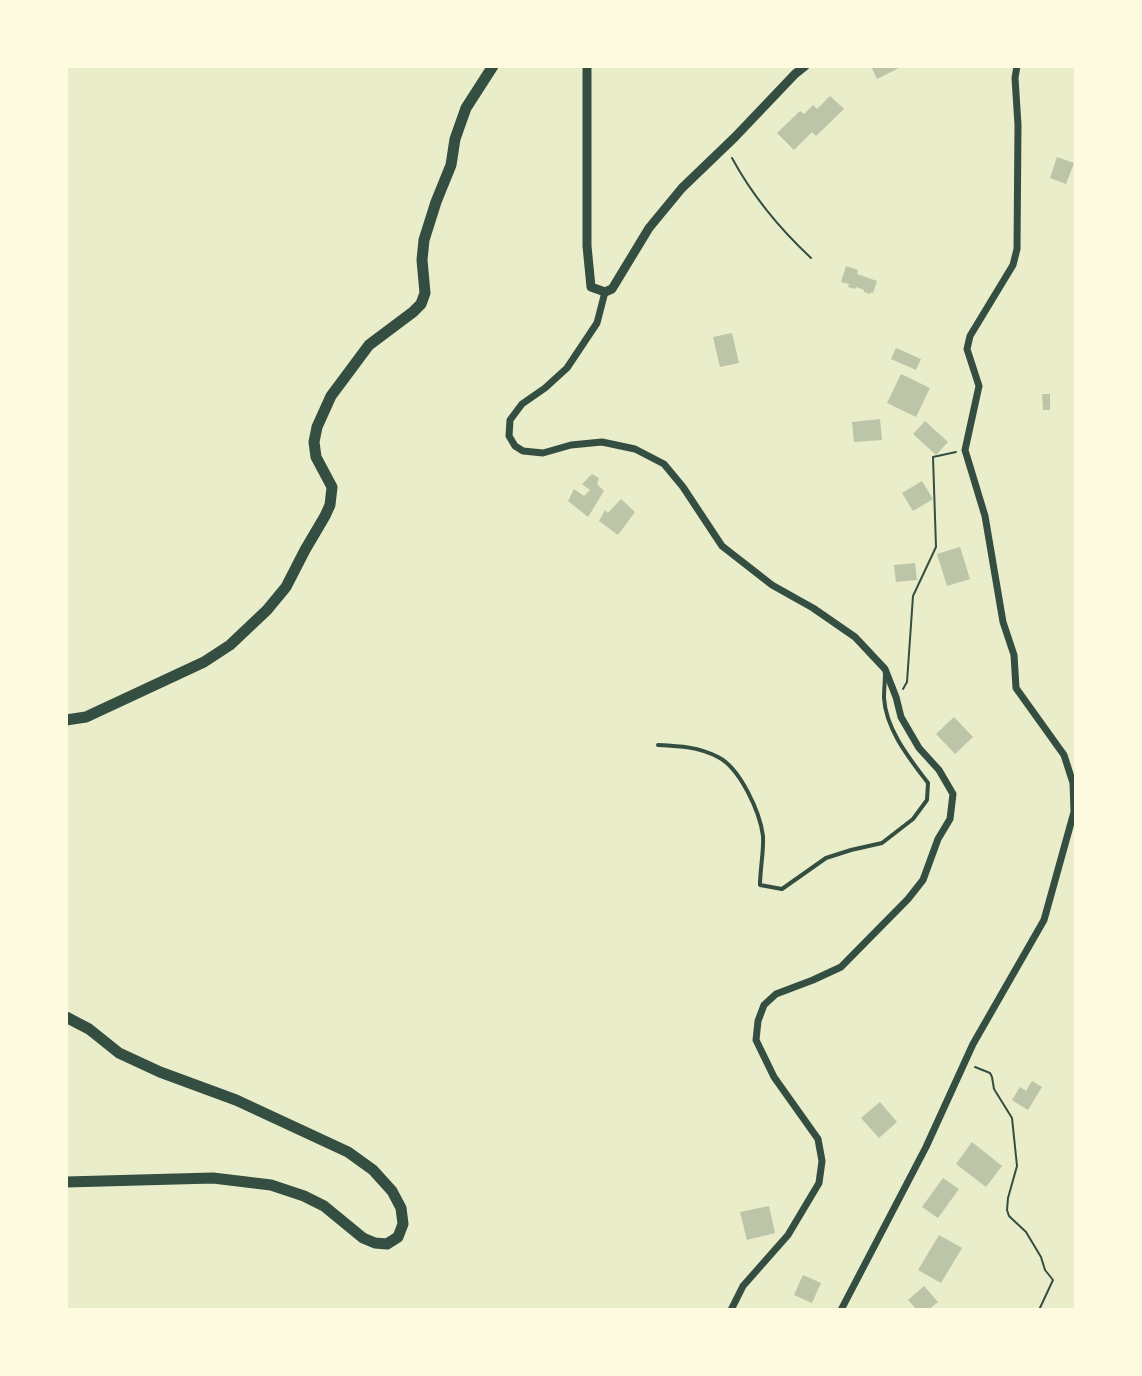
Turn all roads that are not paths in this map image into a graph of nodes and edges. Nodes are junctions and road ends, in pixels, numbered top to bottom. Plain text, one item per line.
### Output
1 (493, 66) edge
2 (587, 66) edge
3 (805, 66) edge
4 (1017, 66) edge
5 (605, 292) junction
6 (885, 669) junction
7 (66, 720) edge
8 (658, 745) dead end
9 (66, 1017) edge
10 (66, 1182) edge
11 (731, 1310) edge
12 (841, 1310) edge

1 - 7 main road
2 - 5 street
3 - 5 street
4 - 12 street
5 - 6 street
6 - 8 lane
6 - 11 street
9 - 10 main road

